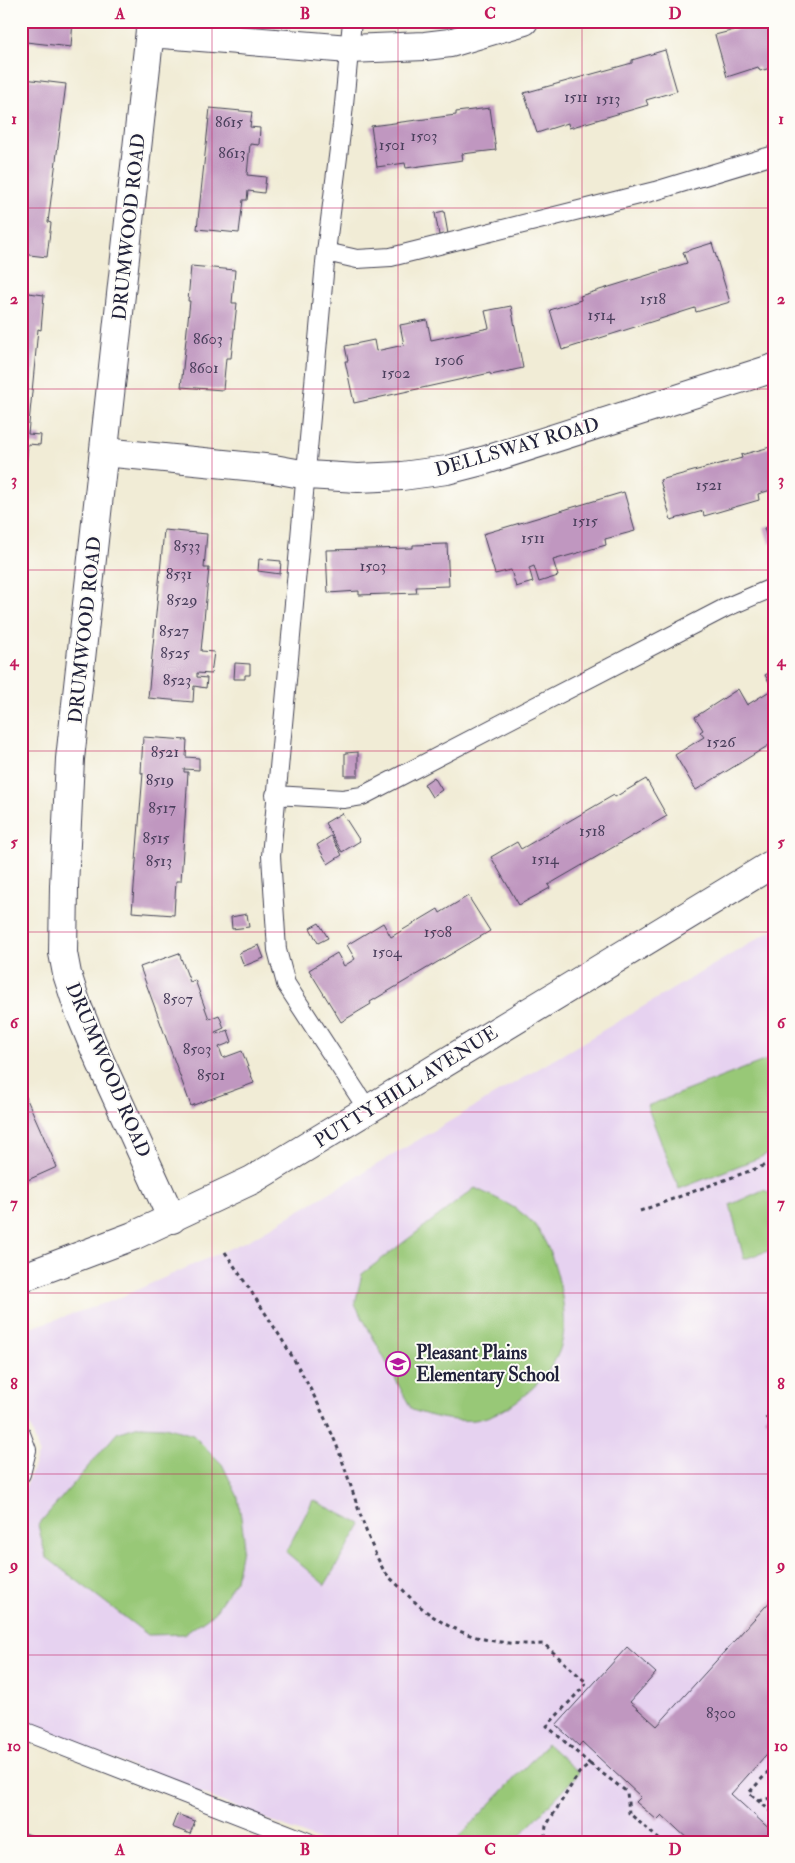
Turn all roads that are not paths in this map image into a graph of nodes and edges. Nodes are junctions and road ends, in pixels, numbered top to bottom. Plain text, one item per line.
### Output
1 (352, 21) edge
2 (524, 21) edge
3 (150, 27) edge
4 (349, 49) junction
5 (774, 155) edge
6 (326, 252) junction
7 (774, 368) edge
8 (104, 452) junction
9 (307, 475) junction
10 (774, 587) edge
11 (275, 795) junction
12 (774, 863) edge
13 (368, 1110) junction
14 (172, 1219) junction
15 (21, 1278) edge
16 (21, 1434) edge
17 (21, 1474) edge
18 (21, 1730) edge
19 (308, 1842) edge

1 - 4 lane
2 - 4 street
3 - 4 street
3 - 8 street, DRUMWOOD ROAD
4 - 6 lane
5 - 6 lane
6 - 9 lane
7 - 9 street, DELLSWAY ROAD
8 - 9 street, DELLSWAY ROAD
8 - 14 street, DRUMWOOD ROAD
9 - 11 lane
10 - 11 lane
11 - 13 lane
12 - 13 street, PUTTY HILL AVENUE
13 - 14 street, PUTTY HILL AVENUE
14 - 15 street, PUTTY HILL AVENUE
16 - 17 lane
18 - 19 lane

